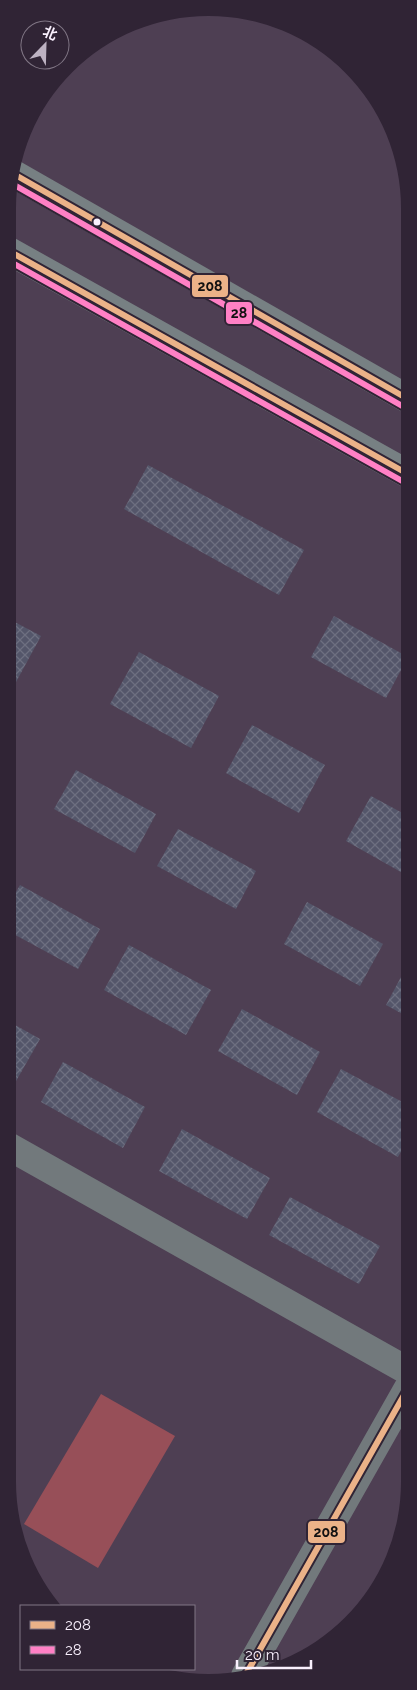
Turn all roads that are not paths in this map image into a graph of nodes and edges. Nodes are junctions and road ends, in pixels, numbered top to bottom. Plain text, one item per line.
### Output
1 (19, 177) edge
2 (16, 255) edge
3 (401, 395) edge
4 (401, 470) edge
5 (16, 1150) edge
6 (401, 1367) edge
7 (401, 1400) edge
8 (249, 1669) edge

1 - 3 main road
2 - 4 main road
5 - 6 street
7 - 8 street

